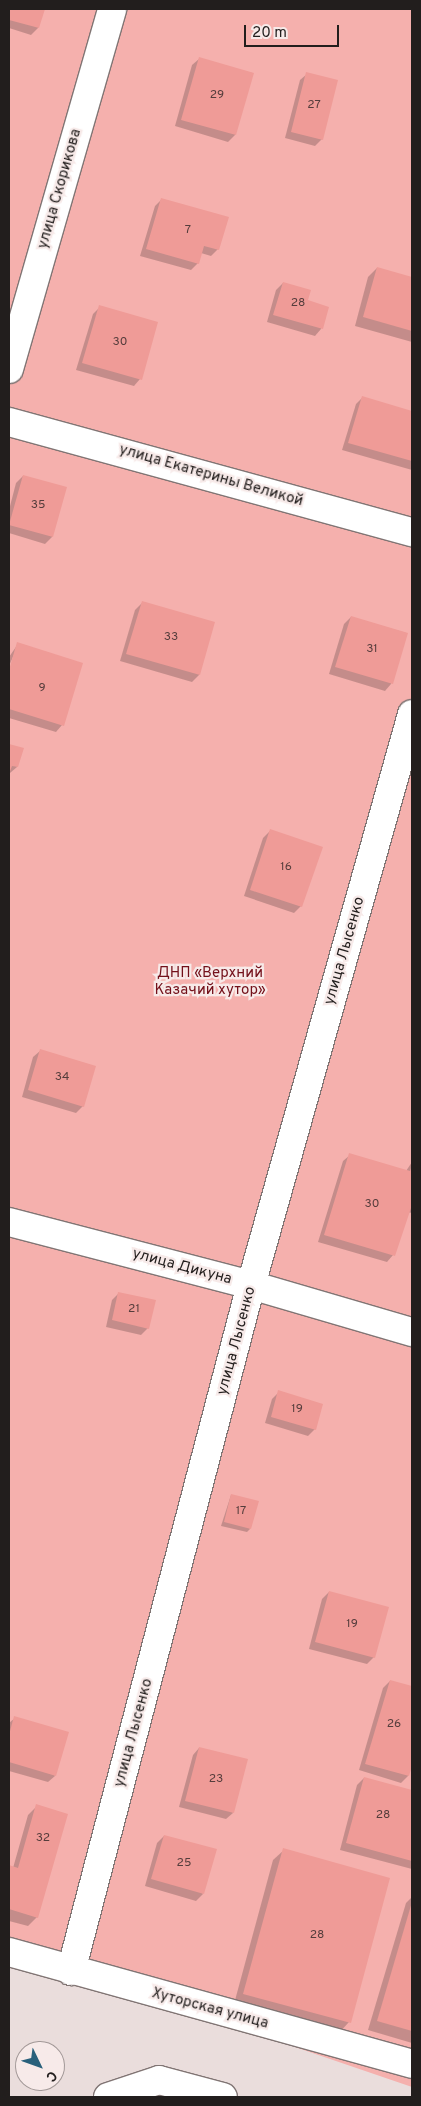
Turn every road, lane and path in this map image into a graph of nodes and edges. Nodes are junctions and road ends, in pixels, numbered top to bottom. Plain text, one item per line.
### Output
1 (112, 9) edge
2 (9, 369) edge
3 (9, 422) edge
4 (412, 532) edge
5 (412, 714) edge
6 (9, 1222) edge
7 (251, 1285) junction
8 (412, 1332) edge
9 (9, 1952) edge
10 (72, 1972) junction
11 (412, 2064) edge
12 (108, 2097) edge
13 (223, 2097) edge

1 - 2 street, улица Скорикова
3 - 4 street, улица Екатерины Великой
5 - 7 street, улица Лысенко
6 - 7 street, улица Дикуна
7 - 8 street, улица Дикуна
7 - 10 street, улица Лысенко
9 - 10 street, Хуторская улица
10 - 11 street, Хуторская улица
12 - 13 street

